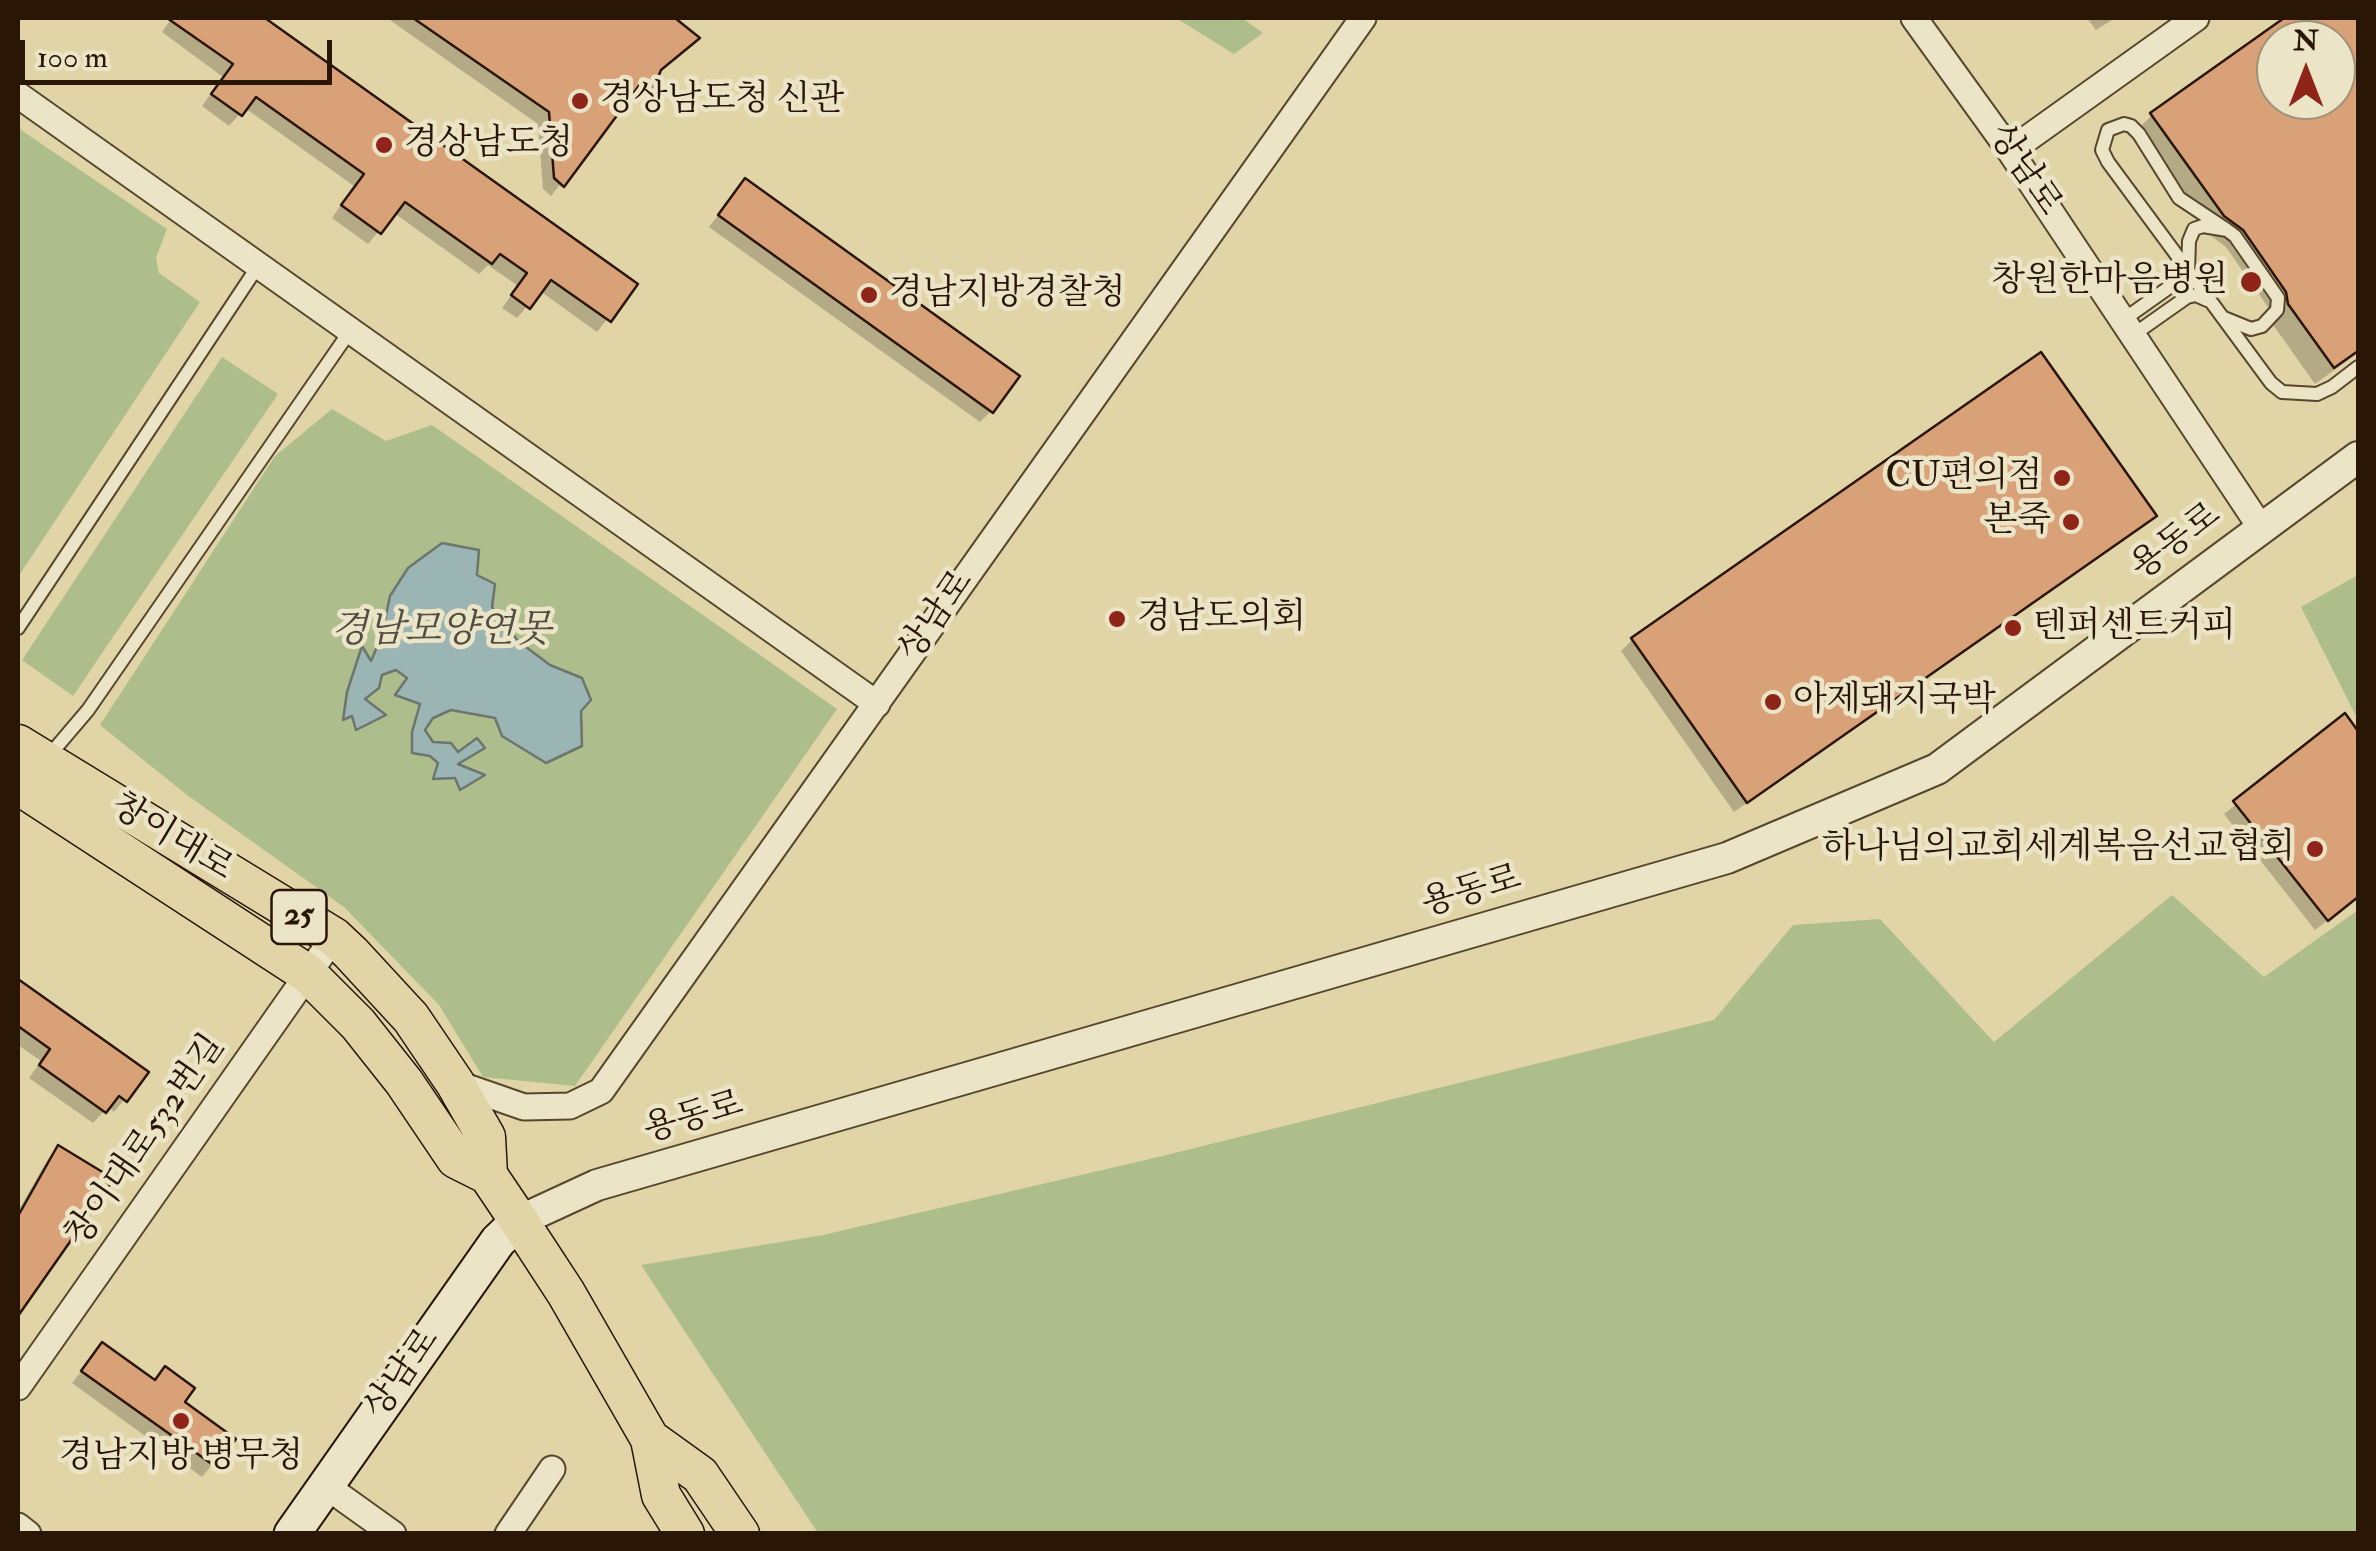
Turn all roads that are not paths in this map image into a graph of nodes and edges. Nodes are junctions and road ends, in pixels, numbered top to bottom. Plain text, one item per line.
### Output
1 (1363, 18) edge
2 (1914, 18) edge
3 (2196, 18) edge
4 (18, 95) edge
5 (2010, 150) junction
6 (2228, 230) junction
7 (258, 266) junction
8 (2188, 272) junction
9 (2222, 316) junction
10 (2128, 328) junction
11 (350, 331) junction
12 (2358, 368) edge
13 (2358, 457) edge
14 (2262, 528) junction
15 (18, 628) edge
16 (877, 704) junction
17 (23, 773) edge
18 (334, 938) junction
19 (308, 974) junction
20 (455, 1083) junction
21 (488, 1175) junction
22 (519, 1221) junction
23 (18, 1387) edge
24 (650, 1440) junction
25 (552, 1468) dead end
26 (326, 1486) junction
27 (18, 1526) edge
28 (28, 1534) edge
29 (292, 1534) edge
30 (393, 1534) edge
31 (508, 1534) edge
32 (685, 1534) edge
33 (740, 1534) edge

1 - 16 street, 상남로
2 - 5 street, 상남로
3 - 5 street
4 - 7 street
5 - 10 street, 상남로
6 - 8 lane
6 - 8 lane
6 - 9 lane
7 - 11 street
7 - 15 lane
8 - 9 lane
8 - 10 lane
9 - 10 lane
9 - 12 lane
10 - 14 street, 상남로
11 - 16 street
11 - 17 lane
13 - 14 street, 용동로
14 - 22 street, 용동로
16 - 20 street, 상남로
17 - 18 main road, 창이대로 / 25
17 - 19 main road, 창이대로
18 - 19 street, 창이대로532번길
18 - 20 main road, 창이대로 / 25
19 - 21 main road, 창이대로
19 - 23 street, 창이대로532번길
20 - 21 main road, 창이대로 / 25
21 - 22 main road, 창이대로 / 25
22 - 24 main road, 창이대로 / 25
22 - 26 main road, 상남로
24 - 32 main road, 창이대로 / 25
24 - 33 main road, 창이대로 / 25
25 - 31 street
26 - 29 main road, 상남로
26 - 30 street
27 - 28 street

